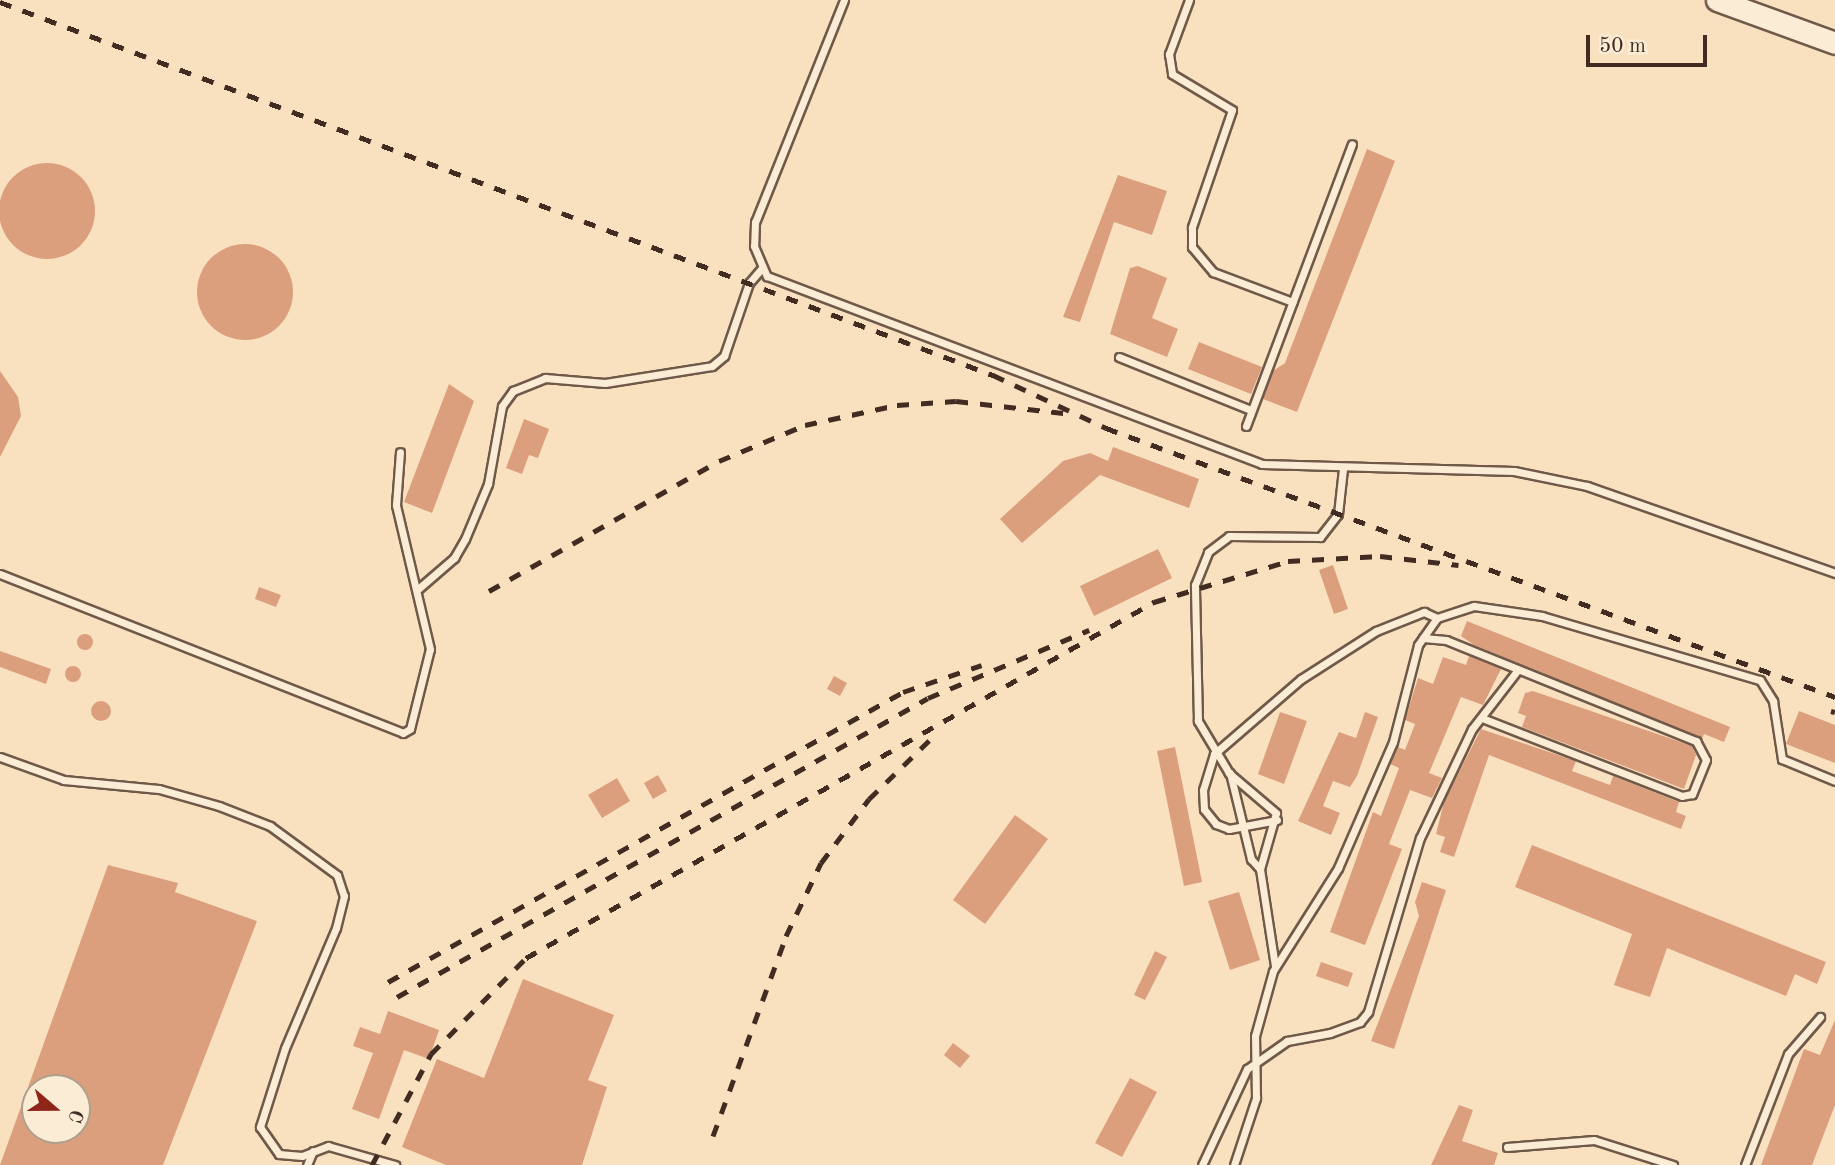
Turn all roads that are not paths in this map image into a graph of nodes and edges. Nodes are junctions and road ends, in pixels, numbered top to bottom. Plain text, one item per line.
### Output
1 (845, 0) edge
2 (1189, 0) edge
3 (1717, 0) edge
4 (1835, 43) edge
5 (1352, 144) dead end
6 (762, 268) junction
7 (1293, 302) junction
8 (1119, 357) dead end
9 (1251, 410) junction
10 (1245, 426) dead end
11 (400, 452) dead end
12 (1343, 469) junction
13 (0, 573) edge
14 (1835, 573) edge
15 (418, 589) junction
16 (1437, 618) junction
17 (1423, 638) junction
18 (1516, 672) junction
19 (1484, 719) junction
20 (1214, 754) junction
21 (0, 757) edge
22 (1229, 772) junction
23 (1835, 781) edge
24 (1277, 820) junction
25 (1242, 827) junction
26 (1260, 869) junction
27 (1275, 967) junction
28 (1820, 1017) dead end
29 (1255, 1064) junction
30 (1507, 1147) dead end
31 (313, 1151) junction
32 (307, 1165) edge
33 (396, 1165) edge
34 (1202, 1165) edge
35 (1234, 1165) edge
36 (1673, 1165) edge
37 (1745, 1165) edge

1 - 6 lane
2 - 7 lane
3 - 4 street
5 - 7 lane
6 - 12 lane
6 - 15 lane
7 - 9 lane
8 - 9 lane
9 - 10 lane
11 - 15 lane
12 - 14 lane
12 - 20 lane
13 - 15 lane
16 - 17 lane
16 - 20 lane
16 - 23 lane
17 - 18 lane
17 - 27 lane
18 - 19 lane
18 - 19 lane
19 - 29 lane
20 - 22 lane
20 - 25 lane
21 - 31 lane
22 - 24 lane
22 - 25 lane
24 - 25 lane
24 - 26 lane
25 - 26 lane
26 - 27 lane
27 - 29 lane
28 - 37 lane
29 - 34 lane
29 - 35 lane
30 - 36 lane
31 - 32 lane
31 - 33 lane

